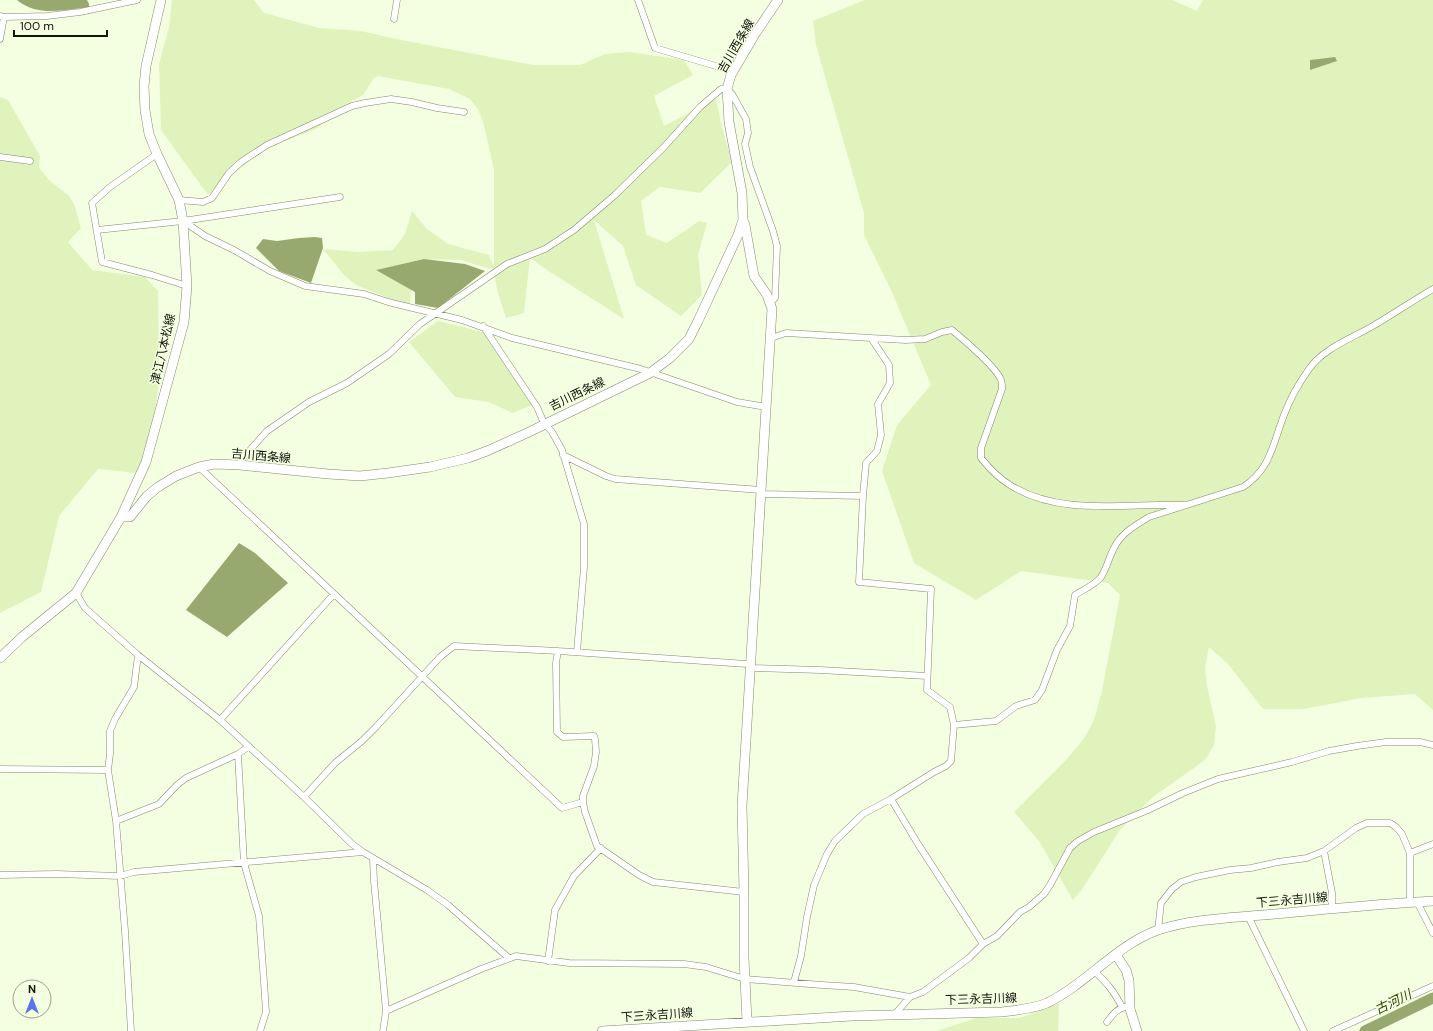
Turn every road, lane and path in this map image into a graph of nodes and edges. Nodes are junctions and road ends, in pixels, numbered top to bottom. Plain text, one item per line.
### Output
1 (137, 0) edge
2 (160, 0) edge
3 (397, 0) edge
4 (638, 0) edge
5 (778, 0) edge
6 (2, 16) edge
7 (394, 20) dead end
8 (0, 38) edge
9 (731, 74) junction
10 (727, 89) junction
11 (464, 112) dead end
12 (157, 154) junction
13 (0, 157) edge
14 (30, 161) dead end
15 (340, 197) dead end
16 (179, 200) junction
17 (183, 220) junction
18 (743, 220) junction
19 (97, 230) junction
20 (187, 286) junction
21 (1433, 289) edge
22 (771, 302) junction
23 (437, 313) junction
24 (483, 326) junction
25 (771, 338) junction
26 (870, 338) junction
27 (650, 373) junction
28 (766, 407) junction
29 (544, 423) junction
30 (563, 455) junction
31 (240, 465) junction
32 (199, 467) junction
33 (761, 492) junction
34 (863, 496) junction
35 (1190, 505) junction
36 (121, 517) junction
37 (76, 593) junction
38 (334, 594) junction
39 (558, 651) junction
40 (577, 652) junction
41 (138, 655) junction
42 (0, 658) edge
43 (750, 666) junction
44 (927, 676) junction
45 (422, 677) junction
46 (220, 720) junction
47 (954, 726) junction
48 (1433, 745) edge
49 (248, 747) junction
50 (238, 754) junction
51 (0, 769) edge
52 (108, 770) junction
53 (304, 797) junction
54 (891, 799) junction
55 (583, 802) junction
56 (116, 821) junction
57 (1433, 844) edge
58 (600, 848) junction
59 (1324, 851) junction
60 (363, 852) junction
61 (1410, 853) junction
62 (373, 859) junction
63 (244, 863) junction
64 (0, 875) edge
65 (120, 876) junction
66 (744, 892) junction
67 (1433, 901) edge
68 (1414, 902) junction
69 (1332, 909) junction
70 (1248, 916) junction
71 (1158, 930) junction
72 (1433, 933) edge
73 (984, 944) junction
74 (1116, 955) junction
75 (509, 958) junction
76 (548, 961) junction
77 (1094, 971) junction
78 (745, 978) junction
79 (794, 982) junction
80 (1433, 986) edge
81 (910, 997) junction
82 (1126, 1007) junction
83 (386, 1011) junction
84 (895, 1014) junction
85 (747, 1021) junction
86 (1107, 1022) dead end
87 (664, 1029) edge
88 (131, 1031) edge
89 (260, 1031) edge
90 (383, 1031) edge
91 (602, 1031) edge
92 (1137, 1031) edge
93 (1304, 1031) edge
94 (1333, 1031) edge

1 - 6 street
2 - 12 main road, 津江八本松線
3 - 7 street
4 - 9 street
5 - 9 main road, 吉川西条線
6 - 8 street
9 - 10 main road, 吉川西条線
10 - 18 main road, 吉川西条線
10 - 22 street
10 - 23 street
11 - 16 street
12 - 16 main road, 津江八本松線
12 - 19 street
13 - 14 street
15 - 17 street
16 - 17 main road, 津江八本松線
17 - 19 street
17 - 20 main road, 津江八本松線
17 - 23 street
18 - 22 main road
18 - 27 main road, 吉川西条線
19 - 20 street
20 - 36 main road, 津江八本松線
21 - 35 street
22 - 25 main road
23 - 24 street
23 - 31 street
24 - 27 street
24 - 29 street
25 - 26 street
25 - 28 main road
26 - 34 street
26 - 35 street
27 - 28 street
27 - 29 main road, 吉川西条線
28 - 33 main road
29 - 30 street
29 - 31 main road, 吉川西条線
30 - 33 street
30 - 40 street
31 - 32 main road, 吉川西条線
32 - 36 main road, 吉川西条線
32 - 38 street
33 - 34 street
33 - 43 main road
34 - 44 street
35 - 47 street
36 - 37 main road, 津江八本松線
37 - 41 street
37 - 42 main road, 津江八本松線
38 - 45 street
38 - 46 street
39 - 40 street
39 - 45 street
39 - 55 street
40 - 43 street
41 - 46 street
41 - 52 street
43 - 44 street
43 - 66 main road
44 - 47 street
45 - 53 street
45 - 55 street
46 - 49 street
47 - 54 street
48 - 73 street
49 - 50 street
49 - 53 street
50 - 56 street
50 - 63 street
51 - 52 street
52 - 56 street
53 - 60 street
54 - 73 street
54 - 79 street
55 - 58 street
56 - 65 street
57 - 61 street
58 - 66 street
58 - 76 street
59 - 61 street
59 - 69 street
59 - 71 street
60 - 62 street
60 - 63 street
61 - 68 street
62 - 75 street
62 - 83 street
63 - 65 street
63 - 89 street
64 - 65 street
65 - 88 street
66 - 78 main road
67 - 68 main road, 下三永吉川線
68 - 69 main road, 下三永吉川線
68 - 72 street
69 - 70 main road, 下三永吉川線
70 - 71 main road, 下三永吉川線
70 - 93 street
71 - 74 main road, 下三永吉川線
73 - 81 street
74 - 77 main road, 下三永吉川線
74 - 82 main road
75 - 76 street
75 - 83 street
76 - 78 street
77 - 82 street
77 - 84 main road, 下三永吉川線
78 - 79 street
78 - 85 main road
79 - 81 street
80 - 94 street
81 - 84 street
82 - 86 street
82 - 92 main road
83 - 90 street
84 - 85 main road, 下三永吉川線
85 - 87 main road, 下三永吉川線
87 - 91 main road, 下三永吉川線

